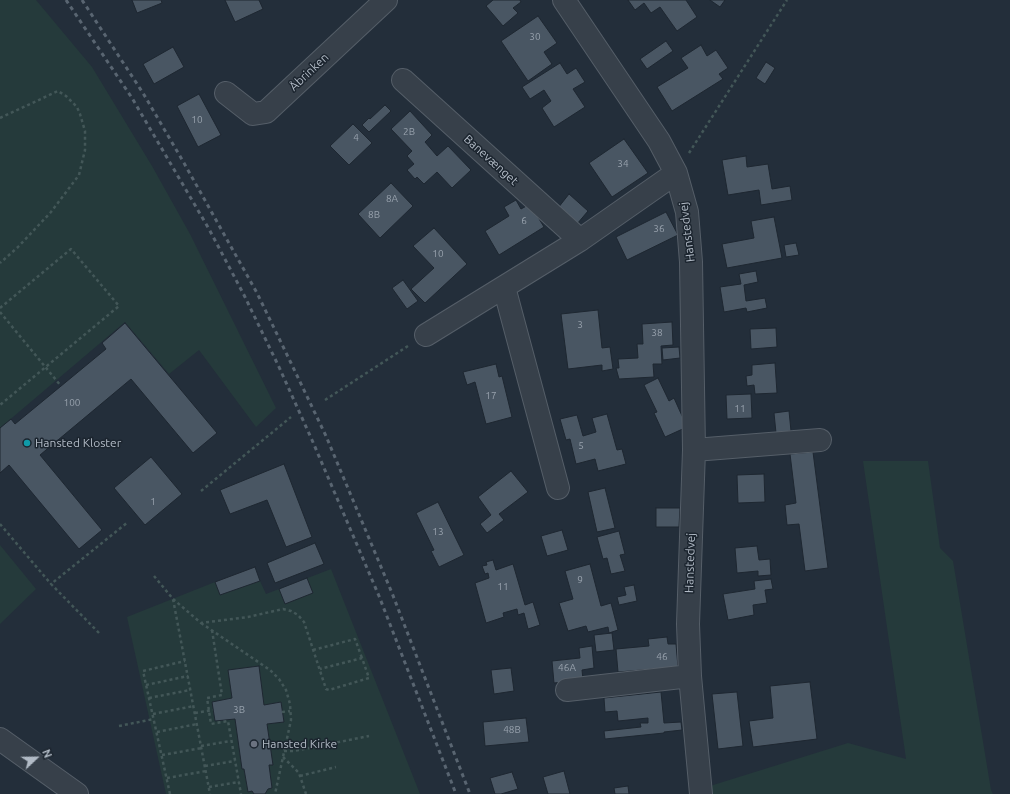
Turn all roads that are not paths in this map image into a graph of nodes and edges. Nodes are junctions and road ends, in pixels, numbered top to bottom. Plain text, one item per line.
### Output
1 (386, 0) edge
2 (564, 0) edge
3 (403, 80) dead end
4 (226, 93) dead end
5 (676, 173) junction
6 (580, 240) junction
7 (504, 287) junction
8 (426, 335) road end
9 (820, 440) dead end
10 (694, 450) junction
11 (558, 488) dead end
12 (690, 676) junction
13 (566, 690) dead end
14 (0, 739) edge
15 (77, 794) edge
16 (701, 794) edge

1 - 4 street, Åbrinken
2 - 5 street, Hanstedvej
3 - 6 street, Banevænget
5 - 6 street
5 - 10 street, Hanstedvej
6 - 7 street
7 - 8 street
7 - 11 street
9 - 10 street
10 - 12 street, Hanstedvej
12 - 13 street
12 - 16 street, Hanstedvej
14 - 15 street

